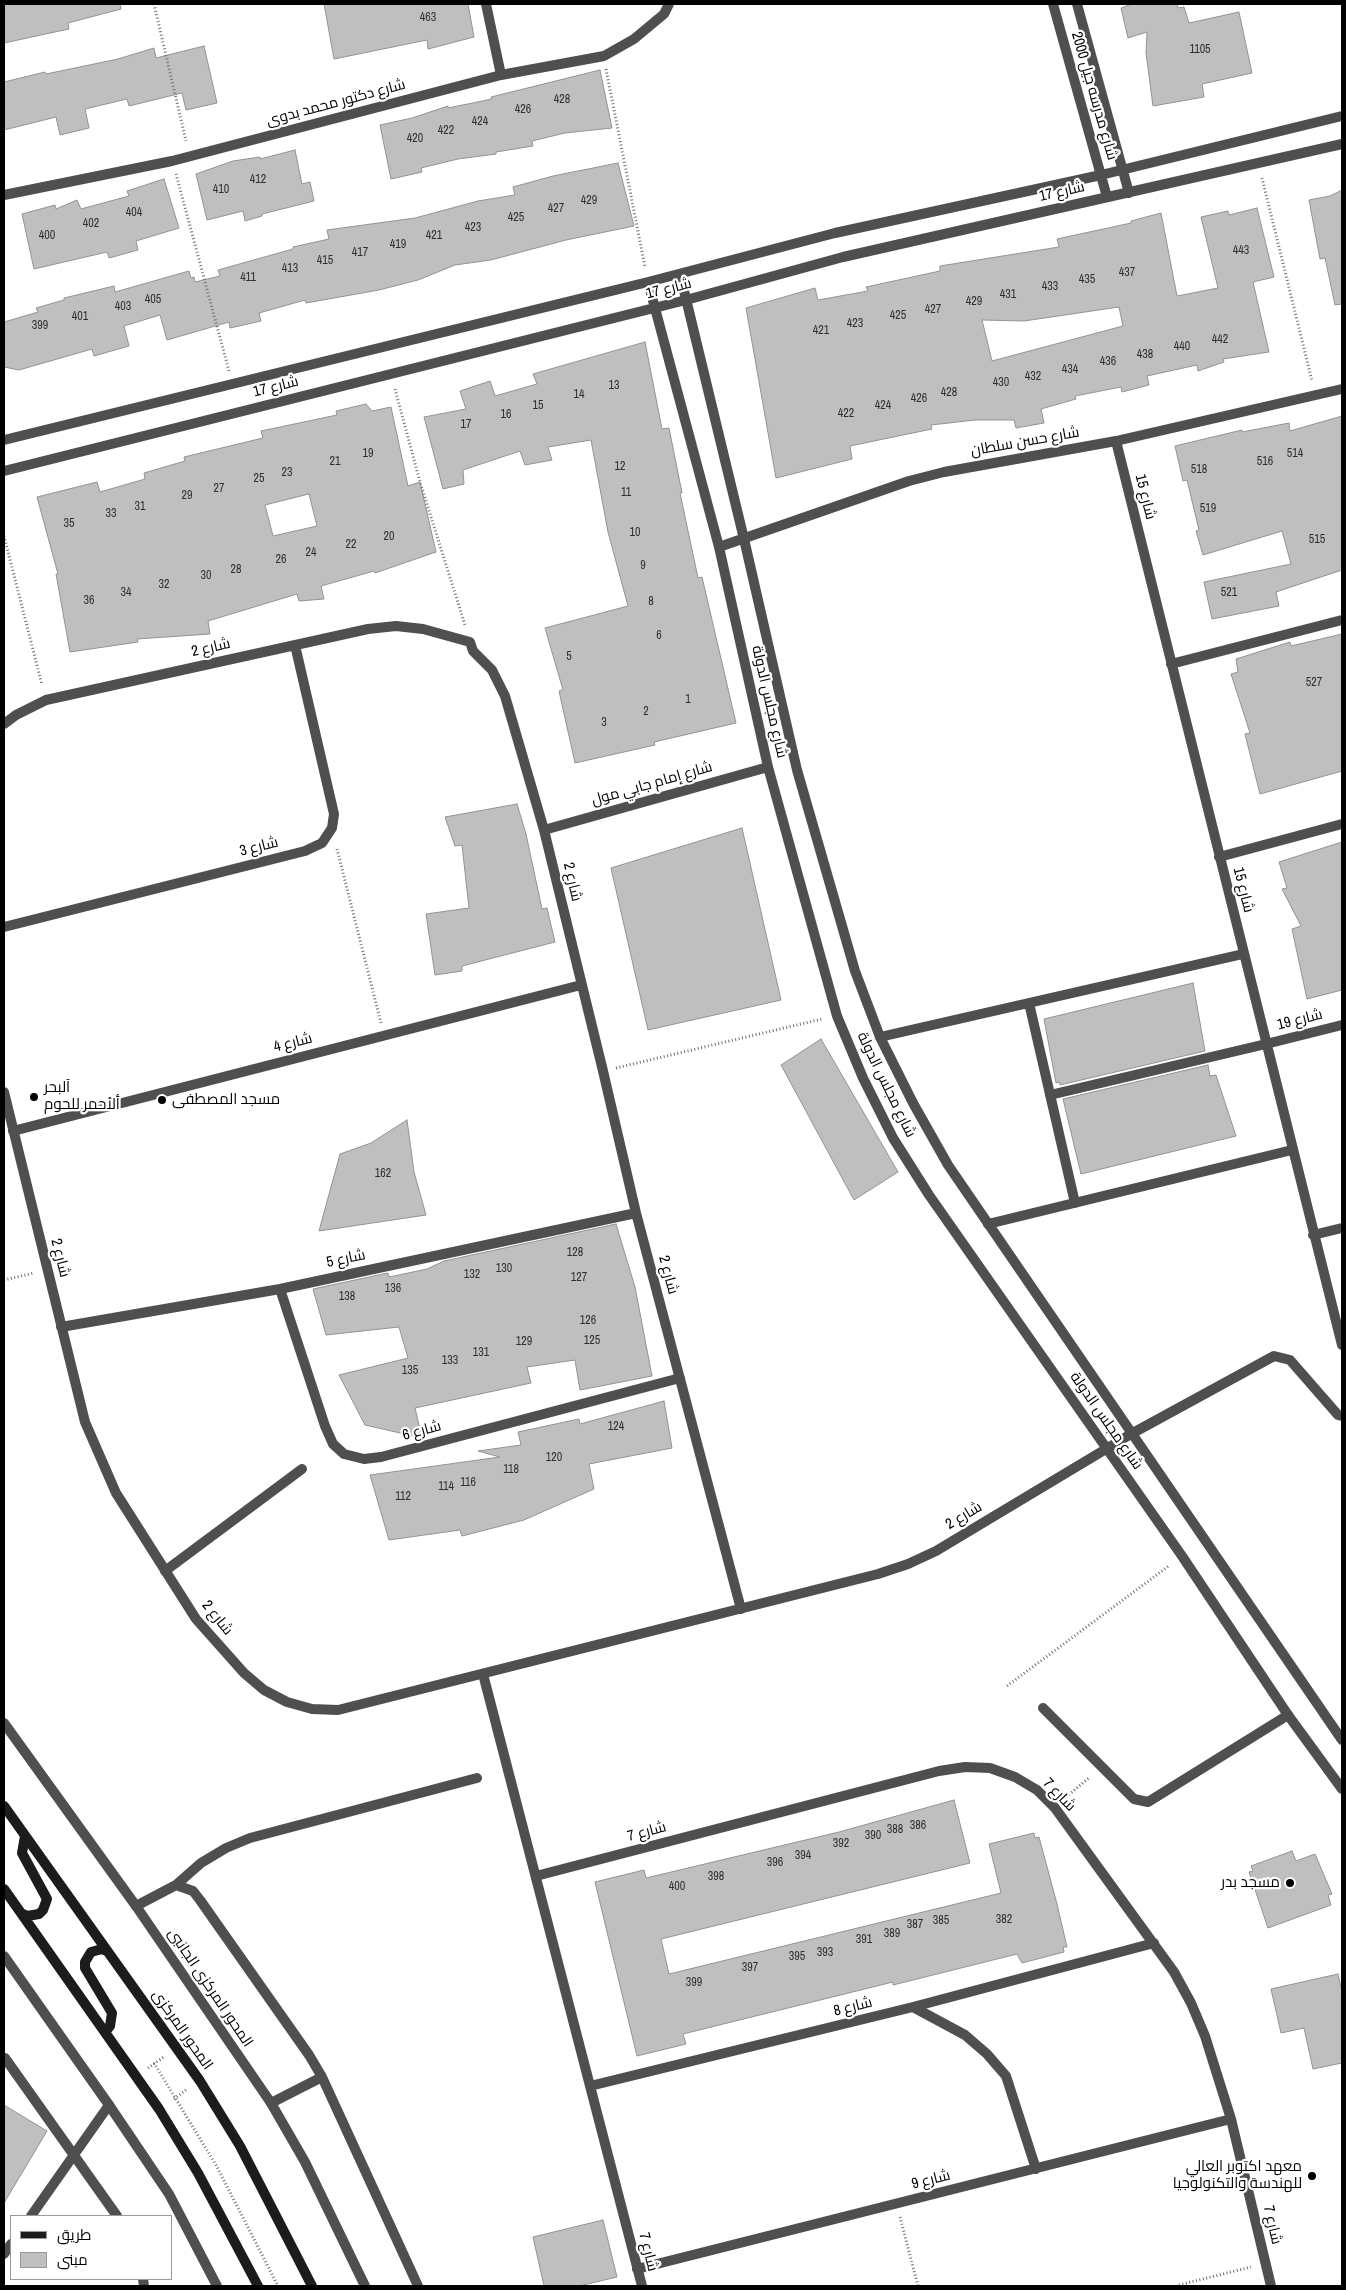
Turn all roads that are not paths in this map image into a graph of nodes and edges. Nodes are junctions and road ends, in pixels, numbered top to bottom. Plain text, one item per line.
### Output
1 (486, 4) edge
2 (669, 4) edge
3 (1053, 4) edge
4 (1077, 4) edge
5 (501, 75) junction
6 (1342, 116) edge
7 (1342, 144) edge
8 (1123, 169) junction
9 (1101, 175) junction
10 (1129, 193) junction
11 (4, 195) edge
12 (1106, 197) junction
13 (680, 274) junction
14 (648, 282) junction
15 (686, 300) junction
16 (655, 308) junction
17 (1342, 389) edge
18 (4, 440) edge
19 (1116, 442) junction
20 (4, 470) edge
21 (744, 539) junction
22 (719, 547) junction
23 (1342, 620) edge
24 (295, 645) junction
25 (1171, 664) junction
26 (4, 724) edge
27 (768, 766) junction
28 (1342, 824) edge
29 (544, 830) junction
30 (1219, 857) junction
31 (4, 927) edge
32 (1243, 954) junction
33 (581, 985) junction
34 (1029, 1003) junction
35 (1342, 1025) edge
36 (880, 1036) junction
37 (1266, 1044) junction
38 (4, 1092) edge
39 (1050, 1096) junction
40 (13, 1131) junction
41 (1292, 1150) junction
42 (1075, 1203) junction
43 (636, 1213) junction
44 (988, 1224) junction
45 (1342, 1228) edge
46 (1313, 1235) junction
47 (280, 1288) junction
48 (61, 1327) junction
49 (1342, 1345) edge
50 (680, 1378) junction
51 (1342, 1416) edge
52 (1131, 1434) junction
53 (1107, 1449) junction
54 (302, 1469) dead end
55 (165, 1571) junction
56 (741, 1609) junction
57 (483, 1674) junction
58 (1043, 1708) dead end
59 (1288, 1715) junction
60 (4, 1723) edge
61 (1342, 1740) edge
62 (477, 1778) dead end
63 (1342, 1789) edge
64 (4, 1806) edge
65 (25, 1836) junction
66 (536, 1876) junction
67 (176, 1885) junction
68 (4, 1889) edge
69 (136, 1906) junction
70 (21, 1913) junction
71 (1154, 1943) junction
72 (107, 1951) junction
73 (4, 1956) edge
74 (913, 2007) junction
75 (105, 2032) junction
76 (5, 2058) edge
77 (322, 2077) junction
78 (590, 2086) junction
79 (271, 2103) junction
80 (109, 2105) junction
81 (1231, 2119) junction
82 (75, 2154) junction
83 (1036, 2170) junction
84 (32, 2215) edge
85 (116, 2215) edge
86 (637, 2269) junction
87 (217, 2286) edge
88 (258, 2286) edge
89 (312, 2286) edge
90 (365, 2286) edge
91 (418, 2286) edge
92 (642, 2286) edge
93 (1271, 2286) edge

1 - 5 street
2 - 5 street, شارع دكتور محمد بدوى
3 - 9 street, شارع مدرسه جيل 2000
4 - 8 street, شارع مدرسه جيل 2000
5 - 11 street, شارع دكتور محمد بدوى
6 - 8 street, شارع 17
7 - 10 street, شارع 17
8 - 9 street, شارع 17
8 - 10 street, شارع مدرسه جيل 2000
9 - 12 street, شارع مدرسه جيل 2000
9 - 13 street, شارع 17
10 - 12 street, شارع 17
12 - 15 street, شارع 17
13 - 14 street, شارع 17
13 - 15 street, شارع مجلس الدولة
14 - 16 street, شارع مجلس الدولة
14 - 18 street, شارع 17
15 - 16 street, شارع 17
15 - 21 street, شارع مجلس الدولة
16 - 20 street, شارع 17
16 - 22 street, شارع مجلس الدولة
17 - 19 street, شارع حسن سلطان
19 - 21 street, شارع حسن سلطان
19 - 25 street, شارع 15
21 - 22 street, شارع حسن سلطان
21 - 36 street, شارع مجلس الدولة
22 - 27 street, شارع مجلس الدولة
23 - 25 street
24 - 26 street, شارع 2
24 - 29 street, شارع 2
24 - 31 street, شارع 3
25 - 30 street, شارع 15
27 - 29 street, شارع إمام جابي مول
27 - 53 street, شارع مجلس الدولة
28 - 30 street
29 - 33 street, شارع 2
30 - 32 street, شارع 15
32 - 34 street
32 - 37 street, شارع 15
33 - 40 street, شارع 4
33 - 43 street, شارع 2
34 - 36 street
34 - 39 street
35 - 37 street, شارع 19
36 - 44 street, شارع مجلس الدولة
37 - 39 street, شارع 19
37 - 41 street, شارع 15
38 - 40 street, شارع 2
39 - 42 street
40 - 48 street, شارع 2
41 - 42 street
41 - 46 street, شارع 15
42 - 44 street
43 - 47 street, شارع 5
43 - 50 street, شارع 2
44 - 52 street, شارع مجلس الدولة
45 - 46 street
46 - 49 street, شارع 15
47 - 48 street, شارع 5
47 - 50 street, شارع 6
48 - 55 street, شارع 2
50 - 56 street, شارع 2
51 - 52 street, شارع 2
52 - 53 street, شارع 2
52 - 61 street, شارع مجلس الدولة
53 - 56 street, شارع 2
53 - 59 street, شارع مجلس الدولة
54 - 55 street
55 - 57 street, شارع 2
56 - 57 street, شارع 2
57 - 66 street, شارع 7
58 - 59 street
59 - 63 street, شارع مجلس الدولة
60 - 69 street, المحور المركزى الجانبى
62 - 67 street
64 - 65 main road, المحور المركزى
65 - 70 main road
65 - 72 main road, المحور المركزى
66 - 71 street, شارع 7
66 - 78 street, شارع 7
67 - 69 street
67 - 77 street
68 - 70 main road
69 - 79 street, المحور المركزى الجانبى
70 - 75 main road
71 - 74 street, شارع 8
71 - 81 street, شارع 7
72 - 75 main road
72 - 89 main road, المحور المركزى
73 - 80 street
74 - 78 street, شارع 8
74 - 83 street
75 - 88 main road
76 - 82 street
77 - 79 street
77 - 91 street
78 - 86 street, شارع 7
79 - 90 street, المحور المركزى الجانبى
80 - 82 street
80 - 87 street
81 - 83 street, شارع 9
81 - 93 street, شارع 7
82 - 84 street
82 - 85 street
83 - 86 street, شارع 9
86 - 92 street, شارع 7

